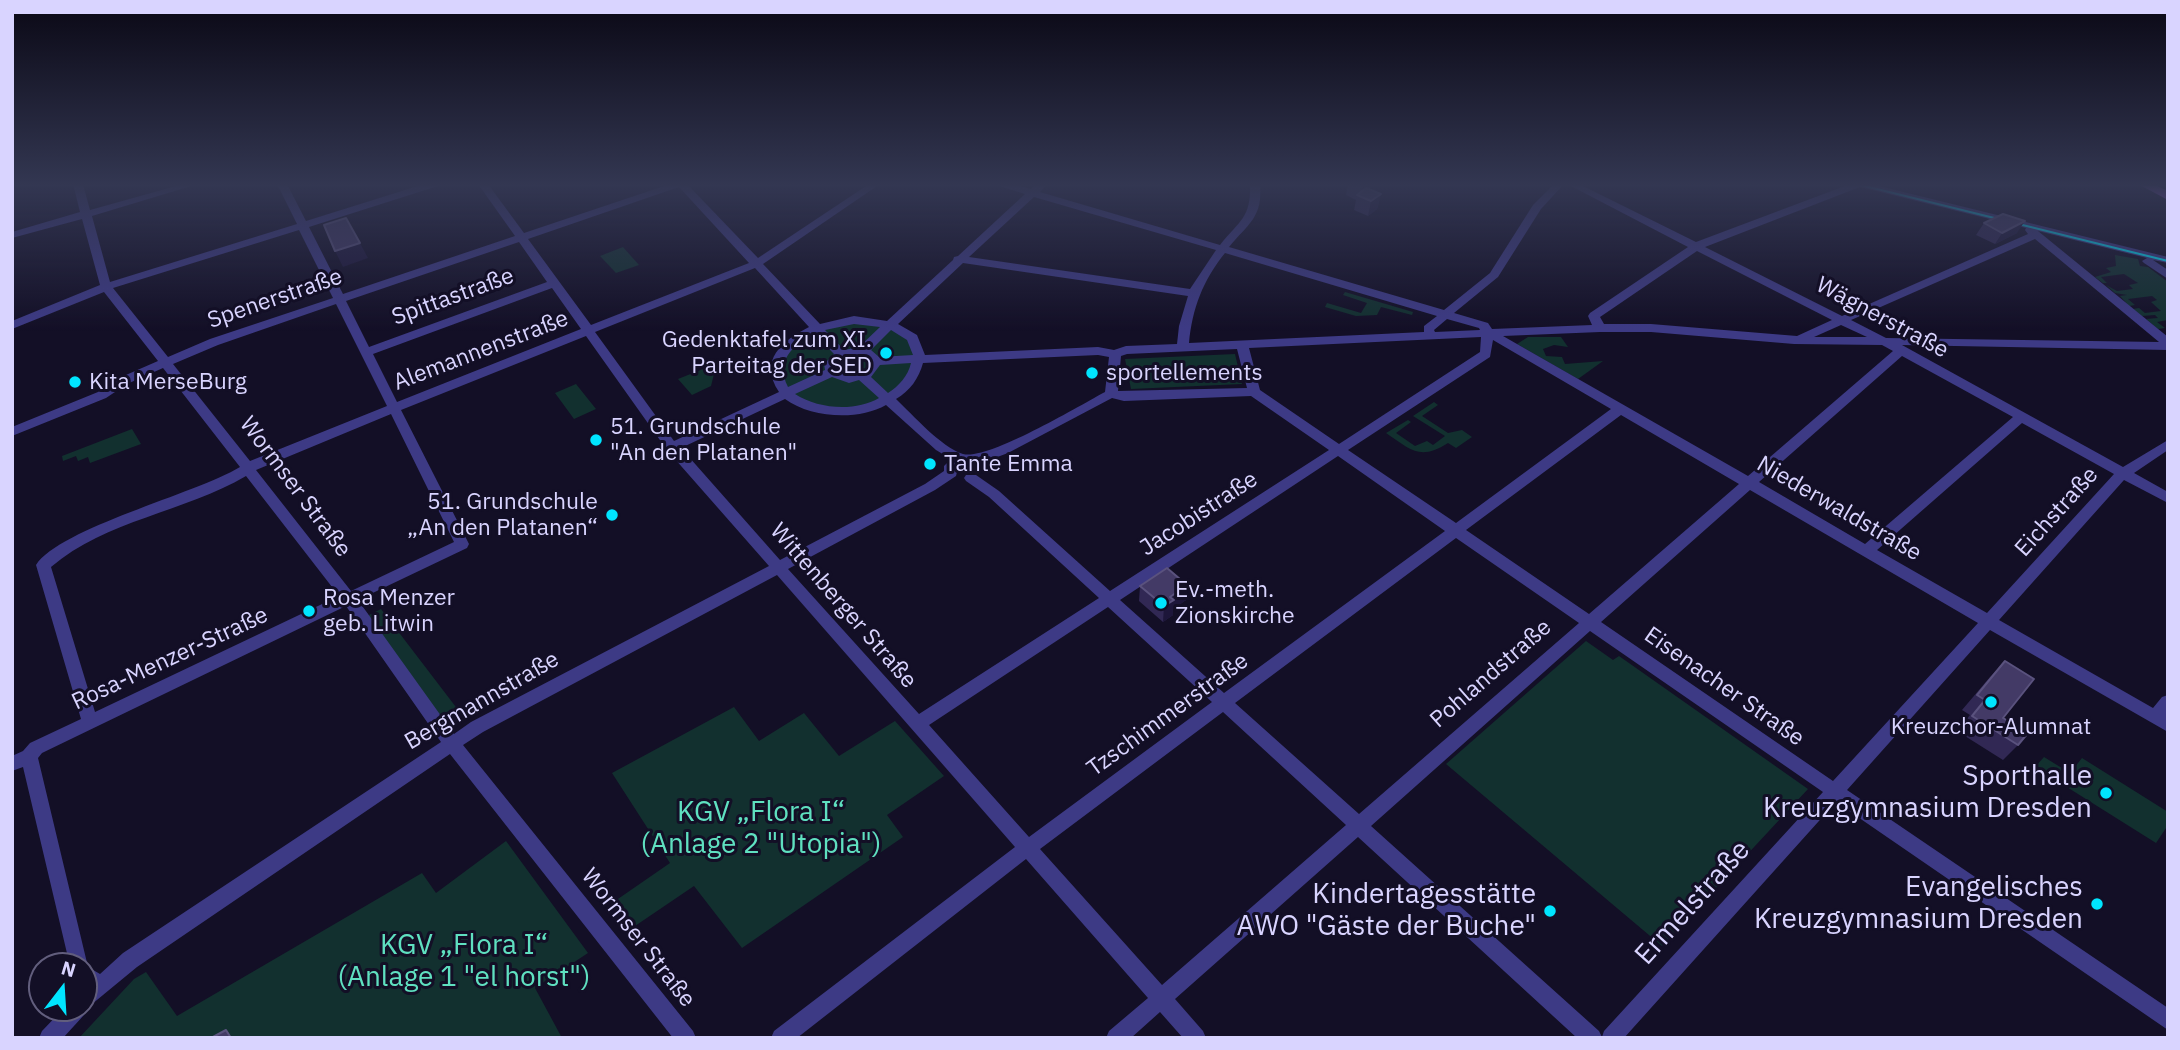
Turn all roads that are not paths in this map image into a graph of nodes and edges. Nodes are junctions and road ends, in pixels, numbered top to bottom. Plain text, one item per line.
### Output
1 (91, 233) edge
2 (277, 233) edge
3 (306, 233) edge
4 (518, 233) edge
5 (537, 233) edge
6 (729, 233) edge
7 (802, 233) edge
8 (988, 233) edge
9 (1174, 233) edge
10 (1235, 233) edge
11 (1521, 233) edge
12 (1671, 233) edge
13 (1731, 233) edge
14 (2033, 233) edge
15 (2052, 233) edge
16 (2035, 235) junction
17 (522, 238) junction
18 (2070, 238) junction
19 (1697, 246) junction
20 (1222, 249) junction
21 (2055, 250) junction
22 (2160, 259) edge
23 (958, 260) junction
24 (758, 263) junction
25 (2168, 276) edge
26 (554, 283) junction
27 (106, 287) junction
28 (1192, 293) junction
29 (339, 299) junction
30 (1446, 314) junction
31 (1843, 320) junction
32 (12, 325) edge
33 (890, 325) junction
34 (817, 328) junction
35 (1600, 328) junction
36 (589, 331) junction
37 (1487, 332) junction
38 (1432, 335) junction
39 (1794, 340) junction
40 (1887, 343) junction
41 (1242, 344) junction
42 (2168, 344) edge
43 (1183, 347) junction
44 (1901, 350) junction
45 (862, 351) junction
46 (366, 352) junction
47 (841, 354) junction
48 (1115, 354) junction
49 (921, 359) junction
50 (876, 361) junction
51 (167, 362) junction
52 (832, 372) junction
53 (863, 377) junction
54 (1254, 392) junction
55 (787, 394) junction
56 (1111, 394) junction
57 (889, 400) junction
58 (394, 407) junction
59 (1620, 409) junction
60 (2020, 418) junction
61 (12, 432) edge
62 (2168, 444) edge
63 (672, 447) junction
64 (1339, 451) junction
65 (249, 468) junction
66 (966, 469) junction
67 (2122, 474) junction
68 (1749, 483) junction
69 (2168, 498) edge
70 (1454, 531) junction
71 (1866, 551) junction
72 (778, 568) junction
73 (1109, 598) junction
74 (347, 600) junction
75 (1587, 622) junction
76 (1989, 622) junction
77 (2168, 702) edge
78 (1224, 703) junction
79 (2161, 721) edge
80 (90, 722) junction
81 (917, 724) junction
82 (451, 743) junction
83 (20, 760) edge
84 (1832, 791) junction
85 (1358, 825) junction
86 (1027, 848) junction
87 (75, 952) edge
88 (98, 975) edge
89 (1161, 998) junction
90 (2168, 1020) edge
91 (64, 1022) edge
92 (49, 1038) edge
93 (686, 1038) edge
94 (781, 1038) edge
95 (1116, 1038) edge
96 (1196, 1038) edge
97 (1592, 1038) edge
98 (1611, 1038) edge

1 - 27 street, Wormser Straße
2 - 27 street
3 - 29 street
4 - 17 street, Wittenberger Straße
5 - 17 street, Spenerstraße
6 - 24 street
7 - 24 street, Alemannenstraße
8 - 23 street
9 - 20 street, Niederwaldstraße
10 - 20 street
11 - 30 street
12 - 19 street, Wägnerstraße
13 - 19 street
14 - 16 street
15 - 18 street
16 - 21 street
16 - 31 street
17 - 26 street, Wittenberger Straße
17 - 29 street, Spenerstraße
18 - 21 street
18 - 22 street
19 - 31 street, Wägnerstraße
19 - 35 street
20 - 28 street
20 - 30 street, Niederwaldstraße
21 - 42 street
22 - 25 street
23 - 28 street
23 - 33 street
24 - 34 street
24 - 36 street, Alemannenstraße
26 - 36 street, Wittenberger Straße
26 - 46 street, Spittastraße
27 - 32 street
27 - 51 street, Wormser Straße
28 - 43 street
29 - 46 street
29 - 51 street, Spenerstraße
30 - 37 street, Niederwaldstraße
30 - 38 street
31 - 39 street
31 - 40 street, Wägnerstraße
33 - 34 street
33 - 45 street
33 - 49 street
34 - 47 street
34 - 55 street
35 - 37 street
35 - 39 street
36 - 58 street, Alemannenstraße
36 - 63 street, Wittenberger Straße
37 - 38 street
37 - 59 street, Niederwaldstraße
37 - 64 street, Jacobistraße
38 - 41 street
39 - 40 street
40 - 42 street
40 - 44 street, Wägnerstraße
41 - 43 street
41 - 54 street
43 - 48 street
44 - 60 street, Wägnerstraße
44 - 68 street, Pohlandstraße
45 - 47 street
45 - 50 street
46 - 58 street
47 - 52 street
48 - 49 street
48 - 56 street
49 - 50 street
49 - 57 street
50 - 53 street
51 - 61 street, Spenerstraße
51 - 65 street, Wormser Straße
52 - 53 street
52 - 55 street
53 - 57 street
54 - 56 street
54 - 64 street, Eisenacher Straße
55 - 57 street
55 - 63 street
56 - 66 street, Bergmannstraße
57 - 66 street
58 - 65 street, Alemannenstraße
58 - 74 street, Rosa-Menzer-Straße
59 - 68 street, Niederwaldstraße
59 - 70 street, Tzschimmerstraße
60 - 67 street, Wägnerstraße
60 - 71 street
62 - 67 street, Eichstraße
63 - 72 street, Wittenberger Straße
64 - 70 street, Eisenacher Straße
64 - 73 street, Jacobistraße
65 - 74 street, Wormser Straße
65 - 80 street, Alemannenstraße
66 - 72 street, Bergmannstraße
66 - 73 street
67 - 69 street, Wägnerstraße
67 - 76 street, Eichstraße
68 - 71 street, Niederwaldstraße
68 - 75 street, Pohlandstraße
70 - 75 street, Eisenacher Straße
70 - 78 street, Tzschimmerstraße
71 - 76 street, Niederwaldstraße
72 - 81 street, Wittenberger Straße
72 - 82 street, Bergmannstraße
73 - 78 street
73 - 81 street, Jacobistraße
74 - 80 street, Rosa-Menzer-Straße
74 - 82 street, Wormser Straße
75 - 84 street, Eisenacher Straße
75 - 85 street, Pohlandstraße
76 - 79 street, Niederwaldstraße
76 - 84 street, Ermelstraße
77 - 79 street
78 - 85 street
78 - 86 street, Tzschimmerstraße
80 - 83 street, Rosa-Menzer-Straße
81 - 86 street, Wittenberger Straße
82 - 88 street, Bergmannstraße
82 - 93 street, Wormser Straße
83 - 87 street
84 - 90 street, Eisenacher Straße
84 - 98 street, Ermelstraße
85 - 89 street, Pohlandstraße
85 - 97 street
86 - 89 street, Wittenberger Straße
86 - 94 street, Tzschimmerstraße
89 - 95 street, Pohlandstraße
89 - 96 street, Wittenberger Straße
91 - 92 street

